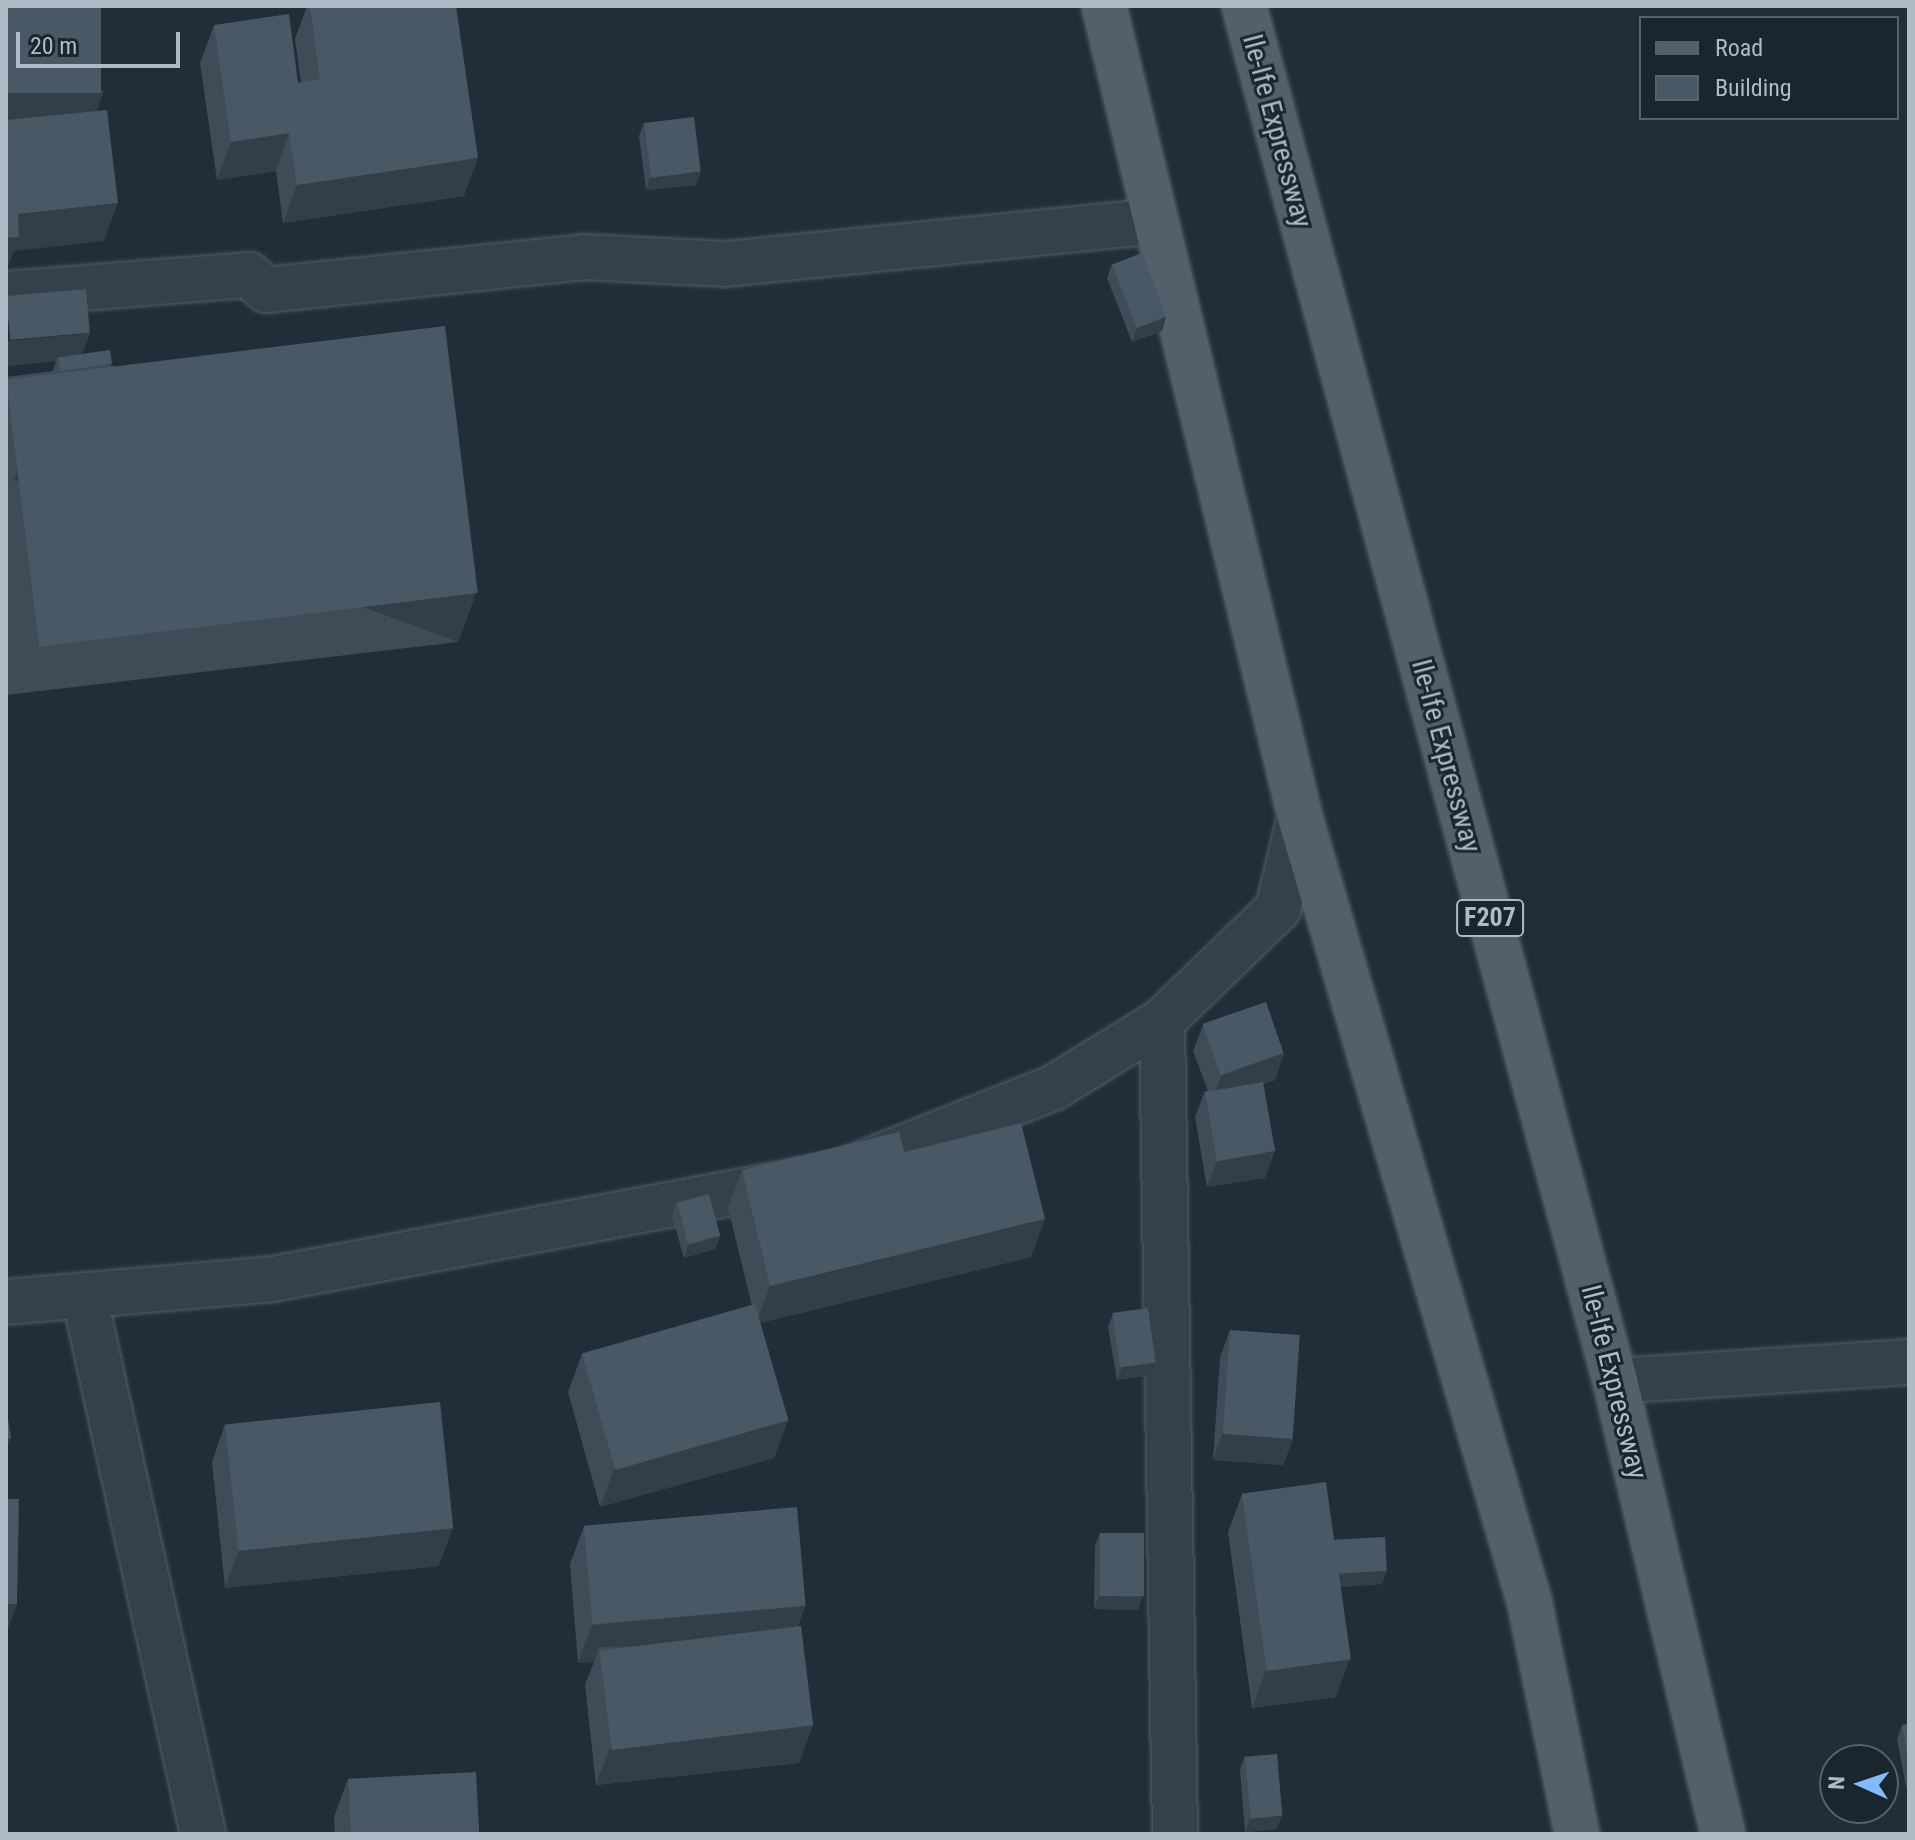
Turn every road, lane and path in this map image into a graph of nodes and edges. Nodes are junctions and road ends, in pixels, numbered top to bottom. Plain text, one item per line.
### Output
1 (1104, 6) edge
2 (1244, 6) edge
3 (1155, 221) junction
4 (6, 294) edge
5 (1300, 817) junction
6 (1162, 1021) junction
7 (84, 1295) junction
8 (6, 1302) edge
9 (1909, 1362) edge
10 (1615, 1381) junction
11 (203, 1834) edge
12 (1175, 1834) edge
13 (1577, 1834) edge
14 (1723, 1834) edge

1 - 3 main road
2 - 10 main road, Ile-Ife Expressway / F207
3 - 4 street
3 - 5 main road
5 - 6 street
5 - 13 main road
6 - 7 street
6 - 12 street
7 - 8 street
7 - 11 street
9 - 10 street
10 - 14 main road, Ile-Ife Expressway / F207

